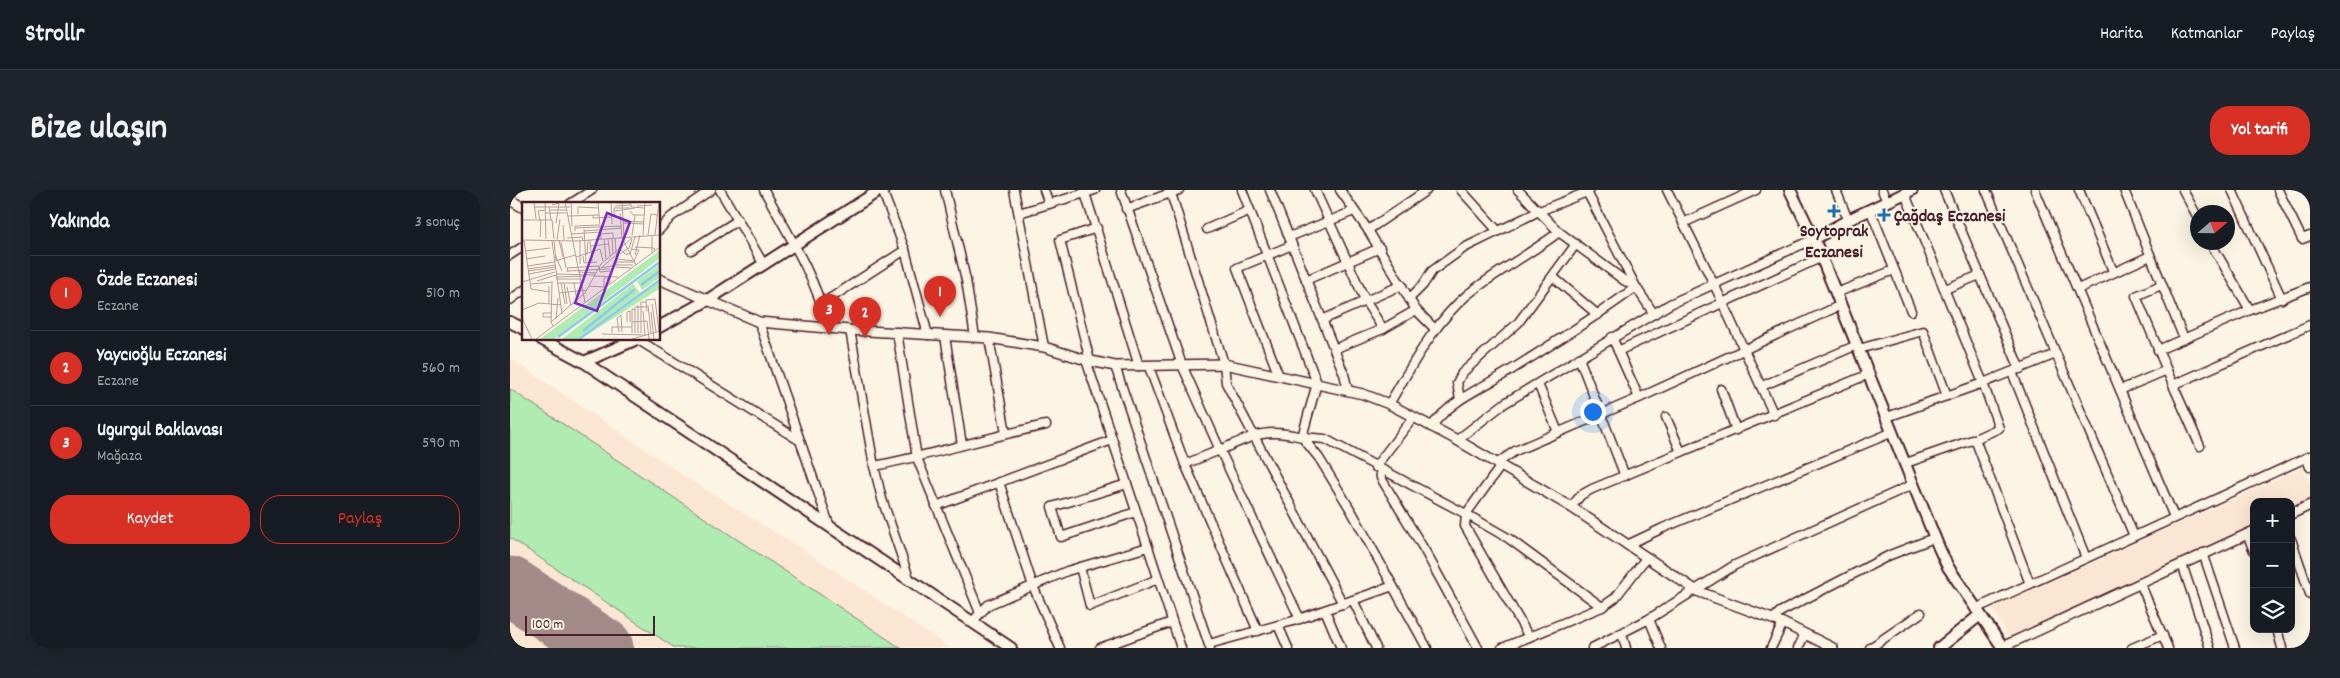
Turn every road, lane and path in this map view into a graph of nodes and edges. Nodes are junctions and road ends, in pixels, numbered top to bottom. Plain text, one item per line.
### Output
1 (592, 190) edge
2 (711, 190) edge
3 (720, 190) edge
4 (764, 190) edge
5 (881, 190) edge
6 (945, 190) edge
7 (1014, 190) edge
8 (1044, 190) edge
9 (1095, 190) edge
10 (1121, 190) edge
11 (1242, 190) edge
12 (1270, 190) edge
13 (1315, 190) edge
14 (1340, 190) edge
15 (1428, 190) edge
16 (1461, 190) edge
17 (1518, 190) edge
18 (1667, 190) edge
19 (1756, 190) edge
20 (1790, 190) edge
21 (1836, 190) edge
22 (1882, 190) edge
23 (1944, 190) edge
24 (1986, 190) edge
25 (2035, 190) edge
26 (2079, 190) edge
27 (2124, 190) edge
28 (2183, 190) edge
29 (2232, 190) edge
30 (2278, 190) edge
31 (1084, 191) edge
32 (1173, 191) edge
33 (1589, 191) edge
34 (1909, 192) edge
35 (573, 202) edge
36 (1887, 202) junction
37 (1049, 204) junction
38 (2191, 205) edge
39 (1870, 209) junction
40 (1126, 210) junction
41 (1250, 210) junction
42 (1354, 211) junction
43 (1537, 212) junction
44 (1019, 213) junction
45 (738, 220) junction
46 (1848, 220) junction
47 (1329, 221) junction
48 (1683, 224) junction
49 (1097, 228) junction
50 (1207, 228) dead end
51 (660, 229) edge
52 (1368, 230) junction
53 (1497, 230) junction
54 (1559, 232) junction
55 (2310, 236) edge
56 (1814, 239) junction
57 (1290, 241) junction
58 (1576, 244) junction
59 (794, 245) junction
60 (522, 247) edge
61 (1380, 248) junction
62 (691, 250) dead end
63 (905, 250) junction
64 (2215, 250) edge
65 (1266, 254) junction
66 (510, 255) edge
67 (2150, 256) junction
68 (1822, 257) junction
69 (1348, 263) junction
70 (764, 265) junction
71 (1894, 270) junction
72 (2113, 272) junction
73 (1980, 275) junction
74 (1553, 277) junction
75 (660, 279) edge
76 (1306, 280) junction
77 (1714, 284) junction
78 (1402, 285) junction
79 (2161, 285) junction
80 (1636, 287) junction
81 (2310, 287) edge
82 (1945, 289) junction
83 (2078, 289) junction
84 (522, 291) edge
85 (1836, 293) junction
86 (1409, 299) junction
87 (2282, 299) junction
88 (510, 300) edge
89 (706, 301) junction
90 (1366, 302) junction
91 (1722, 302) junction
92 (822, 303) junction
93 (1841, 305) junction
94 (1416, 310) junction
95 (2250, 310) junction
96 (1911, 311) dead end
97 (1654, 314) junction
98 (1598, 315) junction
99 (1322, 320) junction
100 (510, 322) edge
101 (759, 322) junction
102 (2310, 325) edge
103 (660, 326) edge
104 (522, 328) edge
105 (1436, 328) junction
106 (829, 329) junction
107 (1382, 329) junction
108 (850, 330) junction
109 (897, 332) junction
110 (928, 335) junction
111 (945, 336) junction
112 (975, 337) junction
113 (989, 338) junction
114 (1612, 338) junction
115 (2184, 339) junction
116 (543, 340) edge
117 (635, 340) edge
118 (639, 340) edge
119 (1044, 346) junction
120 (1858, 347) junction
121 (1334, 349) junction
122 (1745, 349) junction
123 (2158, 350) junction
124 (1618, 352) junction
125 (2056, 354) junction
126 (1579, 358) junction
127 (1088, 361) junction
128 (584, 362) junction
129 (1224, 364) junction
130 (1182, 365) junction
131 (1115, 366) junction
132 (1139, 366) junction
133 (1149, 366) junction
134 (2016, 370) junction
135 (2167, 370) junction
136 (1869, 374) junction
137 (1279, 376) junction
138 (1316, 383) junction
139 (1984, 383) junction
140 (1538, 384) junction
141 (2173, 385) junction
142 (1762, 386) junction
143 (1721, 388) dead end
144 (1348, 390) junction
145 (2120, 390) junction
146 (1947, 396) junction
147 (1639, 398) junction
148 (1460, 399) junction
149 (1389, 404) junction
150 (1603, 414) junction
151 (1774, 415) junction
152 (1666, 417) dead end
153 (1887, 417) junction
154 (1413, 418) junction
155 (1046, 426) dead end
156 (1431, 427) junction
157 (1736, 430) junction
158 (1558, 432) junction
159 (1893, 432) junction
160 (1006, 433) junction
161 (1254, 435) junction
162 (1302, 438) junction
163 (1976, 439) junction
164 (799, 440) junction
165 (1112, 440) junction
166 (1457, 440) junction
167 (962, 445) junction
168 (2200, 446) dead end
169 (1220, 450) junction
170 (1681, 452) junction
171 (2308, 457) edge
172 (917, 458) junction
173 (1906, 463) junction
174 (1185, 464) junction
175 (874, 466) junction
176 (1498, 466) junction
177 (2310, 467) edge
178 (1378, 468) junction
179 (1625, 476) junction
180 (999, 482) junction
181 (1127, 484) junction
182 (1914, 484) junction
183 (2310, 505) edge
184 (936, 506) junction
185 (1571, 508) junction
186 (1136, 512) junction
187 (2295, 512) edge
188 (1466, 514) junction
189 (2174, 517) junction
190 (830, 527) junction
191 (2250, 533) edge
192 (2134, 536) junction
193 (1934, 538) junction
194 (2292, 543) edge
195 (1627, 545) junction
196 (1148, 547) junction
197 (2203, 553) junction
198 (1646, 558) junction
199 (2086, 558) junction
200 (2182, 564) junction
201 (1080, 567) junction
202 (1158, 579) junction
203 (910, 580) junction
204 (2030, 584) junction
205 (2140, 584) junction
206 (1033, 586) junction
207 (1393, 586) junction
208 (1697, 590) junction
209 (2310, 594) edge
210 (1353, 600) junction
211 (1343, 604) junction
212 (1602, 606) junction
213 (1324, 610) junction
214 (1977, 612) junction
215 (980, 613) junction
216 (1921, 613) dead end
217 (1300, 619) junction
218 (1649, 619) junction
219 (1773, 619) junction
220 (972, 622) junction
221 (1172, 622) junction
222 (1783, 623) junction
223 (1278, 625) junction
224 (1258, 631) junction
225 (2278, 633) edge
226 (1622, 634) junction
227 (1805, 634) junction
228 (2162, 635) junction
229 (1529, 637) junction
230 (1209, 646) edge
231 (2002, 647) edge
232 (1011, 648) edge
233 (1060, 648) edge
234 (1100, 648) edge
235 (1181, 648) edge
236 (1288, 648) edge
237 (1341, 648) edge
238 (1376, 648) edge
239 (1427, 648) edge
240 (1478, 648) edge
241 (1502, 648) edge
242 (1592, 648) edge
243 (1626, 648) edge
244 (1661, 648) edge
245 (1771, 648) edge
246 (1798, 648) edge
247 (1833, 648) edge
248 (1870, 648) edge
249 (1939, 648) edge
250 (2132, 648) edge
251 (2168, 648) edge
252 (2210, 648) edge
253 (2235, 648) edge
254 (2282, 648) edge

1 - 35 street
2 - 51 street
3 - 45 street
4 - 59 street
5 - 59 main road
5 - 63 street
6 - 112 street
7 - 44 street
8 - 37 street
9 - 31 street
10 - 40 street
11 - 41 street
12 - 57 street
13 - 47 street
14 - 42 street
15 - 52 street
16 - 53 street
17 - 43 street
18 - 48 street
19 - 48 street
20 - 56 main road
21 - 46 street
22 - 36 street
23 - 73 street
24 - 125 street
25 - 83 street
26 - 72 street
27 - 67 street
28 - 38 street
29 - 87 street
30 - 55 street
31 - 37 street
31 - 49 street
32 - 40 street
32 - 129 street
33 - 43 street
33 - 80 street
34 - 36 main road
34 - 82 street
36 - 39 main road
37 - 44 street
39 - 46 main road
39 - 71 street
40 - 130 street
41 - 50 street
41 - 65 street
42 - 47 street
42 - 52 street
43 - 53 street
43 - 54 street
44 - 119 street
45 - 62 street
45 - 70 street
46 - 56 main road
47 - 57 street
47 - 69 street
48 - 77 street
49 - 127 street
49 - 132 street
52 - 61 street
53 - 86 street
54 - 58 street
54 - 105 street
56 - 68 main road
56 - 77 street
57 - 65 street
57 - 76 street
58 - 74 street
58 - 80 street
59 - 70 main road
59 - 92 street
60 - 66 street
61 - 69 street
61 - 78 street
63 - 92 street
63 - 110 street
64 - 95 street
65 - 137 street
65 - 138 street
67 - 72 street
67 - 79 street
68 - 85 main road
68 - 91 street
69 - 76 street
69 - 90 street
70 - 89 main road
71 - 85 street
71 - 96 street
72 - 83 street
73 - 82 street
73 - 134 street
74 - 98 street
74 - 148 street
75 - 89 street
76 - 99 street
77 - 91 street
77 - 97 street
78 - 86 street
78 - 90 street
79 - 115 street
79 - 123 street
80 - 97 street
80 - 98 street
81 - 87 street
82 - 139 street
83 - 145 street
84 - 88 street
85 - 93 main road
86 - 94 street
87 - 95 street
89 - 101 street
89 - 103 main road
90 - 99 street
90 - 107 street
91 - 122 street
91 - 124 street
92 - 106 street
93 - 120 main road
93 - 122 street
94 - 105 street
94 - 107 street
95 - 115 street
97 - 114 street
98 - 148 street
99 - 121 street
100 - 104 main road
101 - 106 street
101 - 164 street
102 - 141 street
105 - 149 street
106 - 108 street
107 - 121 street
108 - 109 street
108 - 175 street
109 - 110 street
109 - 172 street
110 - 111 street
111 - 112 street
111 - 167 street
112 - 113 street
113 - 119 street
113 - 160 street
114 - 124 street
114 - 126 street
115 - 123 street
116 - 128 main road
117 - 128 main road
118 - 164 street
119 - 127 street
120 - 136 main road
120 - 142 street
120 - 146 street
121 - 144 street
122 - 142 street
122 - 147 street
123 - 135 street
124 - 147 street
125 - 134 street
125 - 192 street
126 - 140 street
126 - 150 street
127 - 131 street
127 - 165 street
128 - 190 main road
129 - 130 street
129 - 137 street
129 - 161 street
130 - 133 street
130 - 169 street
131 - 132 street
131 - 230 street
132 - 133 street
133 - 174 street
134 - 139 street
134 - 199 street
135 - 141 street
135 - 145 street
136 - 151 street
136 - 153 main road
137 - 138 street
138 - 144 street
138 - 162 street
139 - 146 street
139 - 163 street
140 - 158 street
140 - 166 street
141 - 168 street
142 - 151 street
143 - 157 street
144 - 149 street
145 - 189 street
146 - 153 street
147 - 150 street
148 - 156 street
149 - 154 street
150 - 158 street
150 - 179 street
151 - 157 street
152 - 170 street
153 - 159 main road
154 - 156 street
154 - 178 street
155 - 160 street
156 - 166 street
157 - 170 street
158 - 176 street
159 - 173 main road
159 - 195 street
160 - 167 street
161 - 162 street
161 - 169 street
161 - 211 street
162 - 178 street
162 - 207 street
163 - 173 street
163 - 204 street
164 - 190 street
165 - 180 street
165 - 181 street
166 - 176 street
167 - 172 street
169 - 174 street
169 - 217 street
170 - 179 street
171 - 177 street
171 - 189 street
172 - 175 street
172 - 184 street
173 - 182 main road
174 - 224 street
175 - 203 street
176 - 185 street
176 - 188 street
178 - 188 street
178 - 240 street
179 - 185 street
180 - 184 street
180 - 206 street
181 - 186 street
181 - 186 street
182 - 193 main road
182 - 208 street
183 - 187 street
184 - 215 street
185 - 195 street
186 - 196 street
188 - 212 street
188 - 229 street
189 - 192 street
190 - 203 main road
191 - 197 street
192 - 199 street
193 - 214 main road
193 - 219 street
194 - 209 street
195 - 198 street
196 - 201 street
196 - 202 street
197 - 200 street
197 - 253 street
198 - 208 street
198 - 212 street
199 - 204 street
200 - 205 street
200 - 252 street
201 - 202 street
201 - 206 street
202 - 221 street
203 - 220 main road
204 - 214 street
205 - 228 street
205 - 231 street
206 - 215 street
206 - 233 street
207 - 210 street
207 - 239 street
208 - 218 street
208 - 219 street
210 - 211 street
210 - 238 street
211 - 213 street
212 - 229 street
213 - 217 street
213 - 237 street
214 - 231 main road
214 - 249 main road
215 - 220 street
216 - 248 street
217 - 223 street
218 - 226 street
218 - 244 street
219 - 222 street
220 - 232 main road
221 - 234 street
221 - 235 street
222 - 227 street
222 - 245 street
223 - 224 street
223 - 236 street
224 - 230 street
225 - 254 street
226 - 242 street
226 - 243 street
227 - 246 street
227 - 247 street
228 - 250 street
228 - 251 street
229 - 241 street

